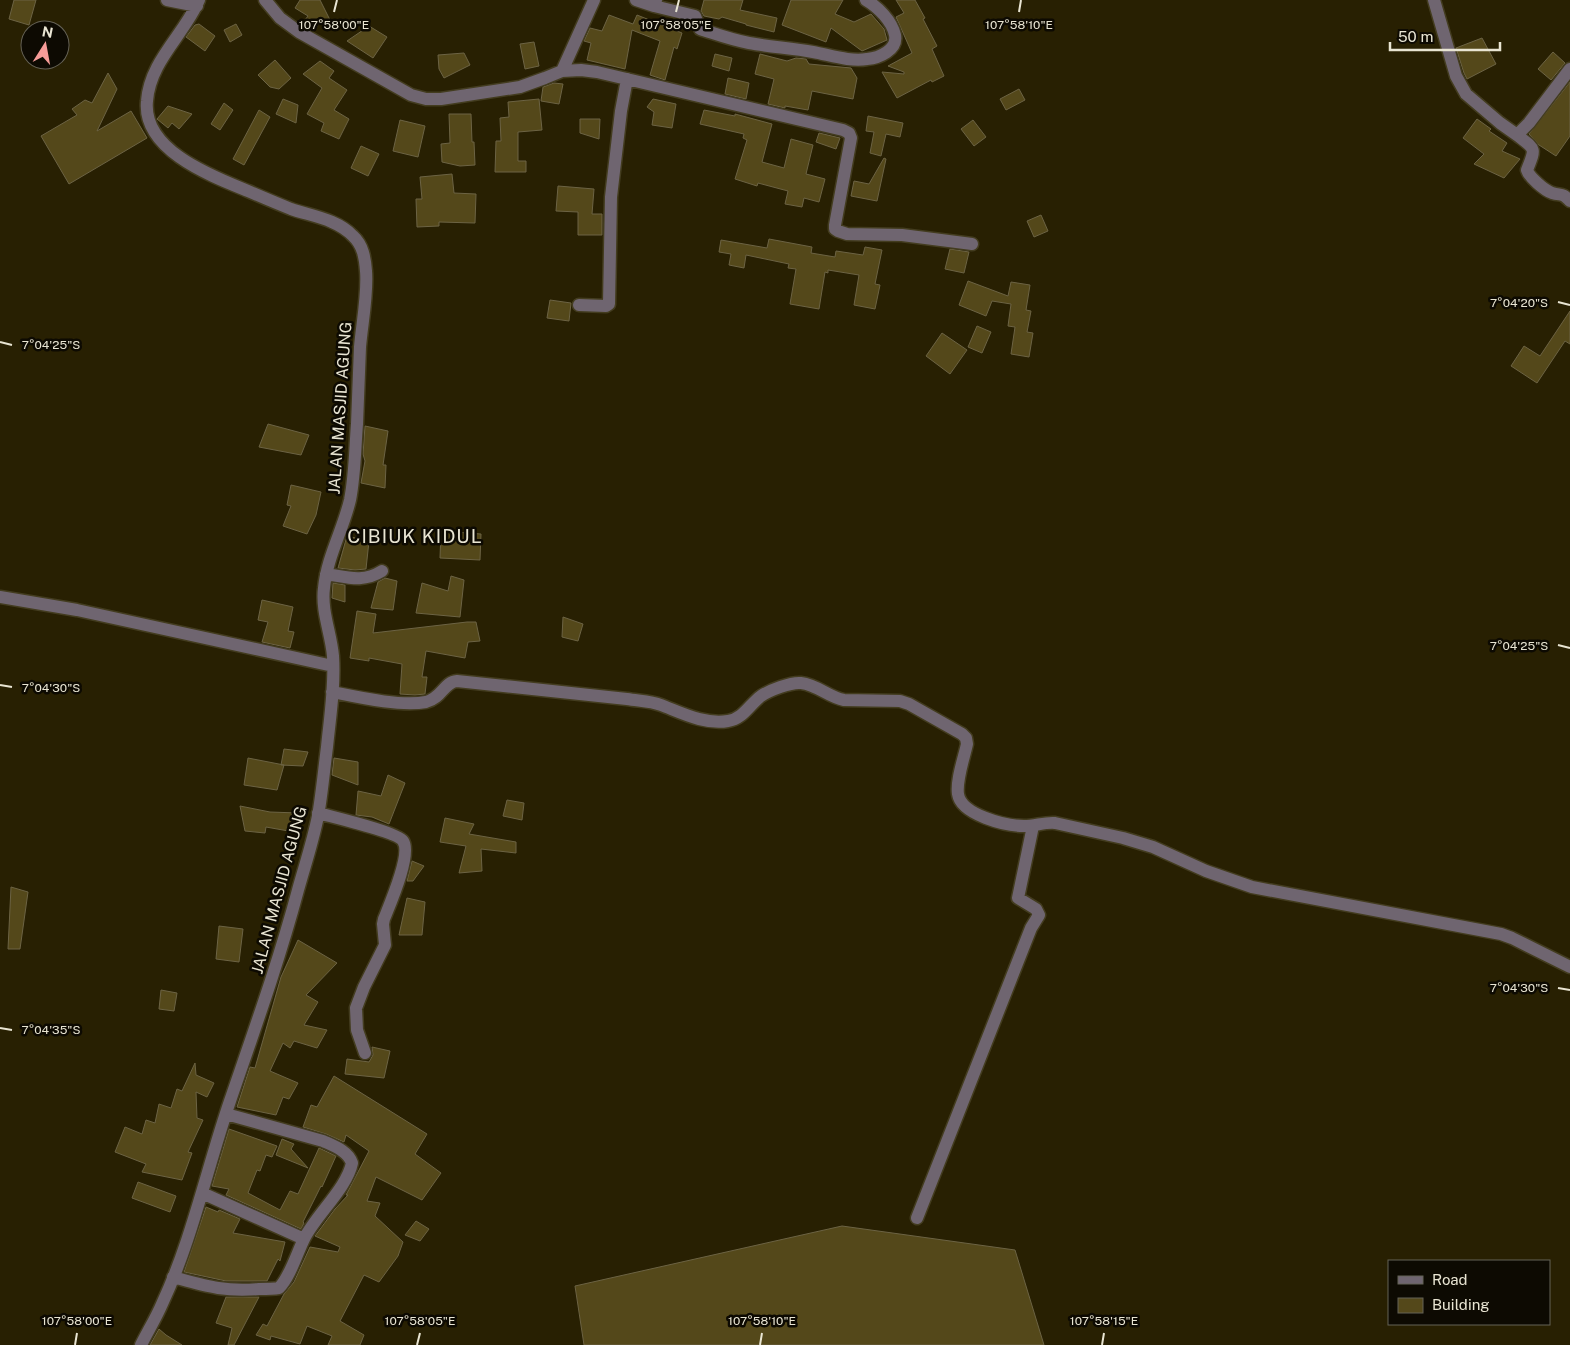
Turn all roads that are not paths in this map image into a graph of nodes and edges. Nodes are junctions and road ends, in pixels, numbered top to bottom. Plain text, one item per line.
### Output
1 (167, 0) edge
2 (265, 0) edge
3 (594, 0) edge
4 (636, 0) edge
5 (866, 0) edge
6 (1434, 0) edge
7 (198, 3) edge
8 (655, 3) edge
9 (1570, 69) edge
10 (562, 71) junction
11 (627, 79) junction
12 (1517, 135) junction
13 (1570, 201) edge
14 (972, 244) dead end
15 (579, 305) dead end
16 (382, 571) dead end
17 (326, 574) junction
18 (0, 597) edge
19 (333, 666) junction
20 (332, 692) junction
21 (318, 813) junction
22 (1033, 826) junction
23 (1570, 967) edge
24 (365, 1053) dead end
25 (226, 1114) junction
26 (202, 1192) junction
27 (917, 1218) dead end
28 (304, 1239) junction
29 (173, 1277) junction
30 (141, 1345) edge

1 - 7 street
2 - 10 street
3 - 10 street
4 - 8 street
5 - 8 street
6 - 12 street
7 - 17 street, JALAN MASJID AGUNG
9 - 12 street
10 - 11 street
11 - 14 street
11 - 15 street
12 - 13 street
16 - 17 street
17 - 19 street, JALAN MASJID AGUNG
18 - 19 street
19 - 20 street, JALAN MASJID AGUNG
20 - 21 street, JALAN MASJID AGUNG
20 - 22 street
21 - 24 street
21 - 25 street, JALAN MASJID AGUNG
22 - 23 street
22 - 27 street
25 - 26 street, JALAN MASJID AGUNG
25 - 28 street
26 - 28 street
26 - 29 street, JALAN MASJID AGUNG
28 - 29 street
29 - 30 street, JALAN MASJID AGUNG

